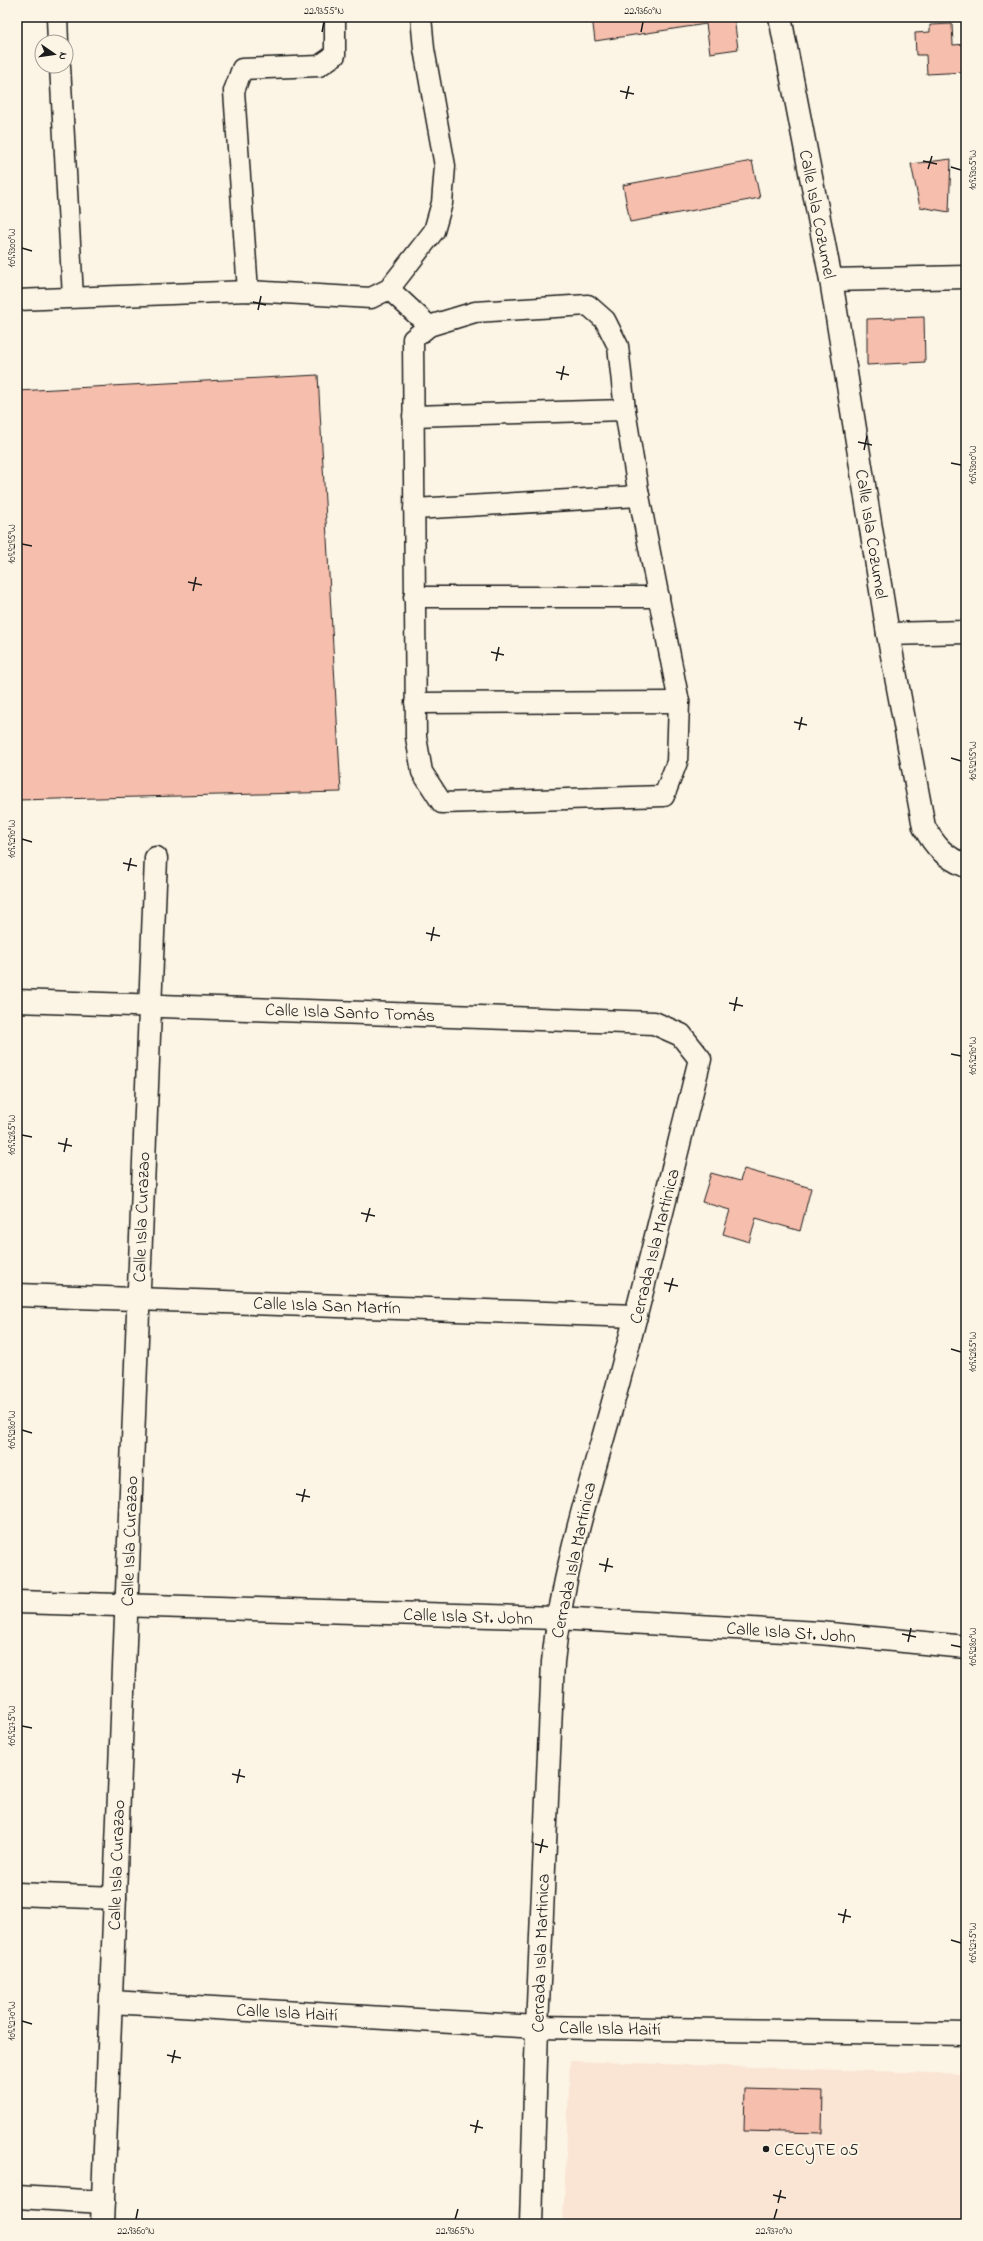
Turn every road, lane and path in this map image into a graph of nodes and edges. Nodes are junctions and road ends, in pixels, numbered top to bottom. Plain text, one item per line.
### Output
1 (57, 17) edge
2 (335, 17) edge
3 (421, 17) edge
4 (780, 17) edge
5 (58, 34) edge
6 (60, 74) edge
7 (966, 276) edge
8 (832, 280) junction
9 (389, 289) junction
10 (248, 290) junction
11 (73, 297) junction
12 (17, 300) edge
13 (429, 326) junction
14 (625, 410) junction
15 (413, 416) junction
16 (639, 496) junction
17 (414, 509) junction
18 (414, 597) junction
19 (659, 597) junction
20 (966, 632) edge
21 (888, 634) junction
22 (679, 702) junction
23 (416, 703) junction
24 (156, 858) dead end
25 (966, 866) edge
26 (17, 1001) edge
27 (150, 1005) junction
28 (681, 1035) joint
29 (17, 1295) edge
30 (138, 1299) junction
31 (636, 1316) junction
32 (17, 1602) edge
33 (126, 1606) junction
34 (557, 1618) junction
35 (966, 1646) edge
36 (17, 1894) edge
37 (115, 1898) junction
38 (111, 2002) junction
39 (537, 2027) junction
40 (966, 2034) edge
41 (17, 2197) edge
42 (103, 2202) junction
43 (102, 2224) edge
44 (531, 2224) edge

1 - 5 lane
2 - 10 lane
3 - 9 lane
4 - 8 street, Calle Isla Cozumel
6 - 11 lane
7 - 8 street
8 - 21 street, Calle Isla Cozumel
9 - 10 lane
9 - 13 lane
10 - 11 lane
11 - 12 lane
13 - 14 lane
13 - 15 lane
14 - 15 lane
14 - 16 lane
15 - 17 lane
16 - 17 lane
16 - 19 lane
17 - 18 lane
18 - 19 lane
18 - 23 lane
19 - 22 lane
20 - 21 street
21 - 25 street, Calle Isla Cozumel
22 - 23 lane
22 - 23 lane
24 - 27 street, Calle Isla Curazao
26 - 27 street, Calle Isla Santo Tomás
27 - 28 street, Calle Isla Santo Tomás
27 - 30 street, Calle Isla Curazao
28 - 31 street, Cerrada Isla Martinica
29 - 30 street, Calle Isla San Martín
30 - 31 street, Calle Isla San Martín
30 - 33 street, Calle Isla Curazao
31 - 34 street, Cerrada Isla Martinica
32 - 33 street, Calle Isla St. John
33 - 34 street, Calle Isla St. John
33 - 37 street, Calle Isla Curazao
34 - 35 street, Calle Isla St. John
34 - 39 street, Cerrada Isla Martinica
36 - 37 street
37 - 38 street, Calle Isla Curazao
38 - 39 street, Calle Isla Haití
38 - 42 street, Calle Isla Curazao
39 - 40 street, Calle Isla Haití
39 - 44 street, Cerrada Isla Martinica
41 - 42 street
42 - 43 street, Calle Isla Curazao

